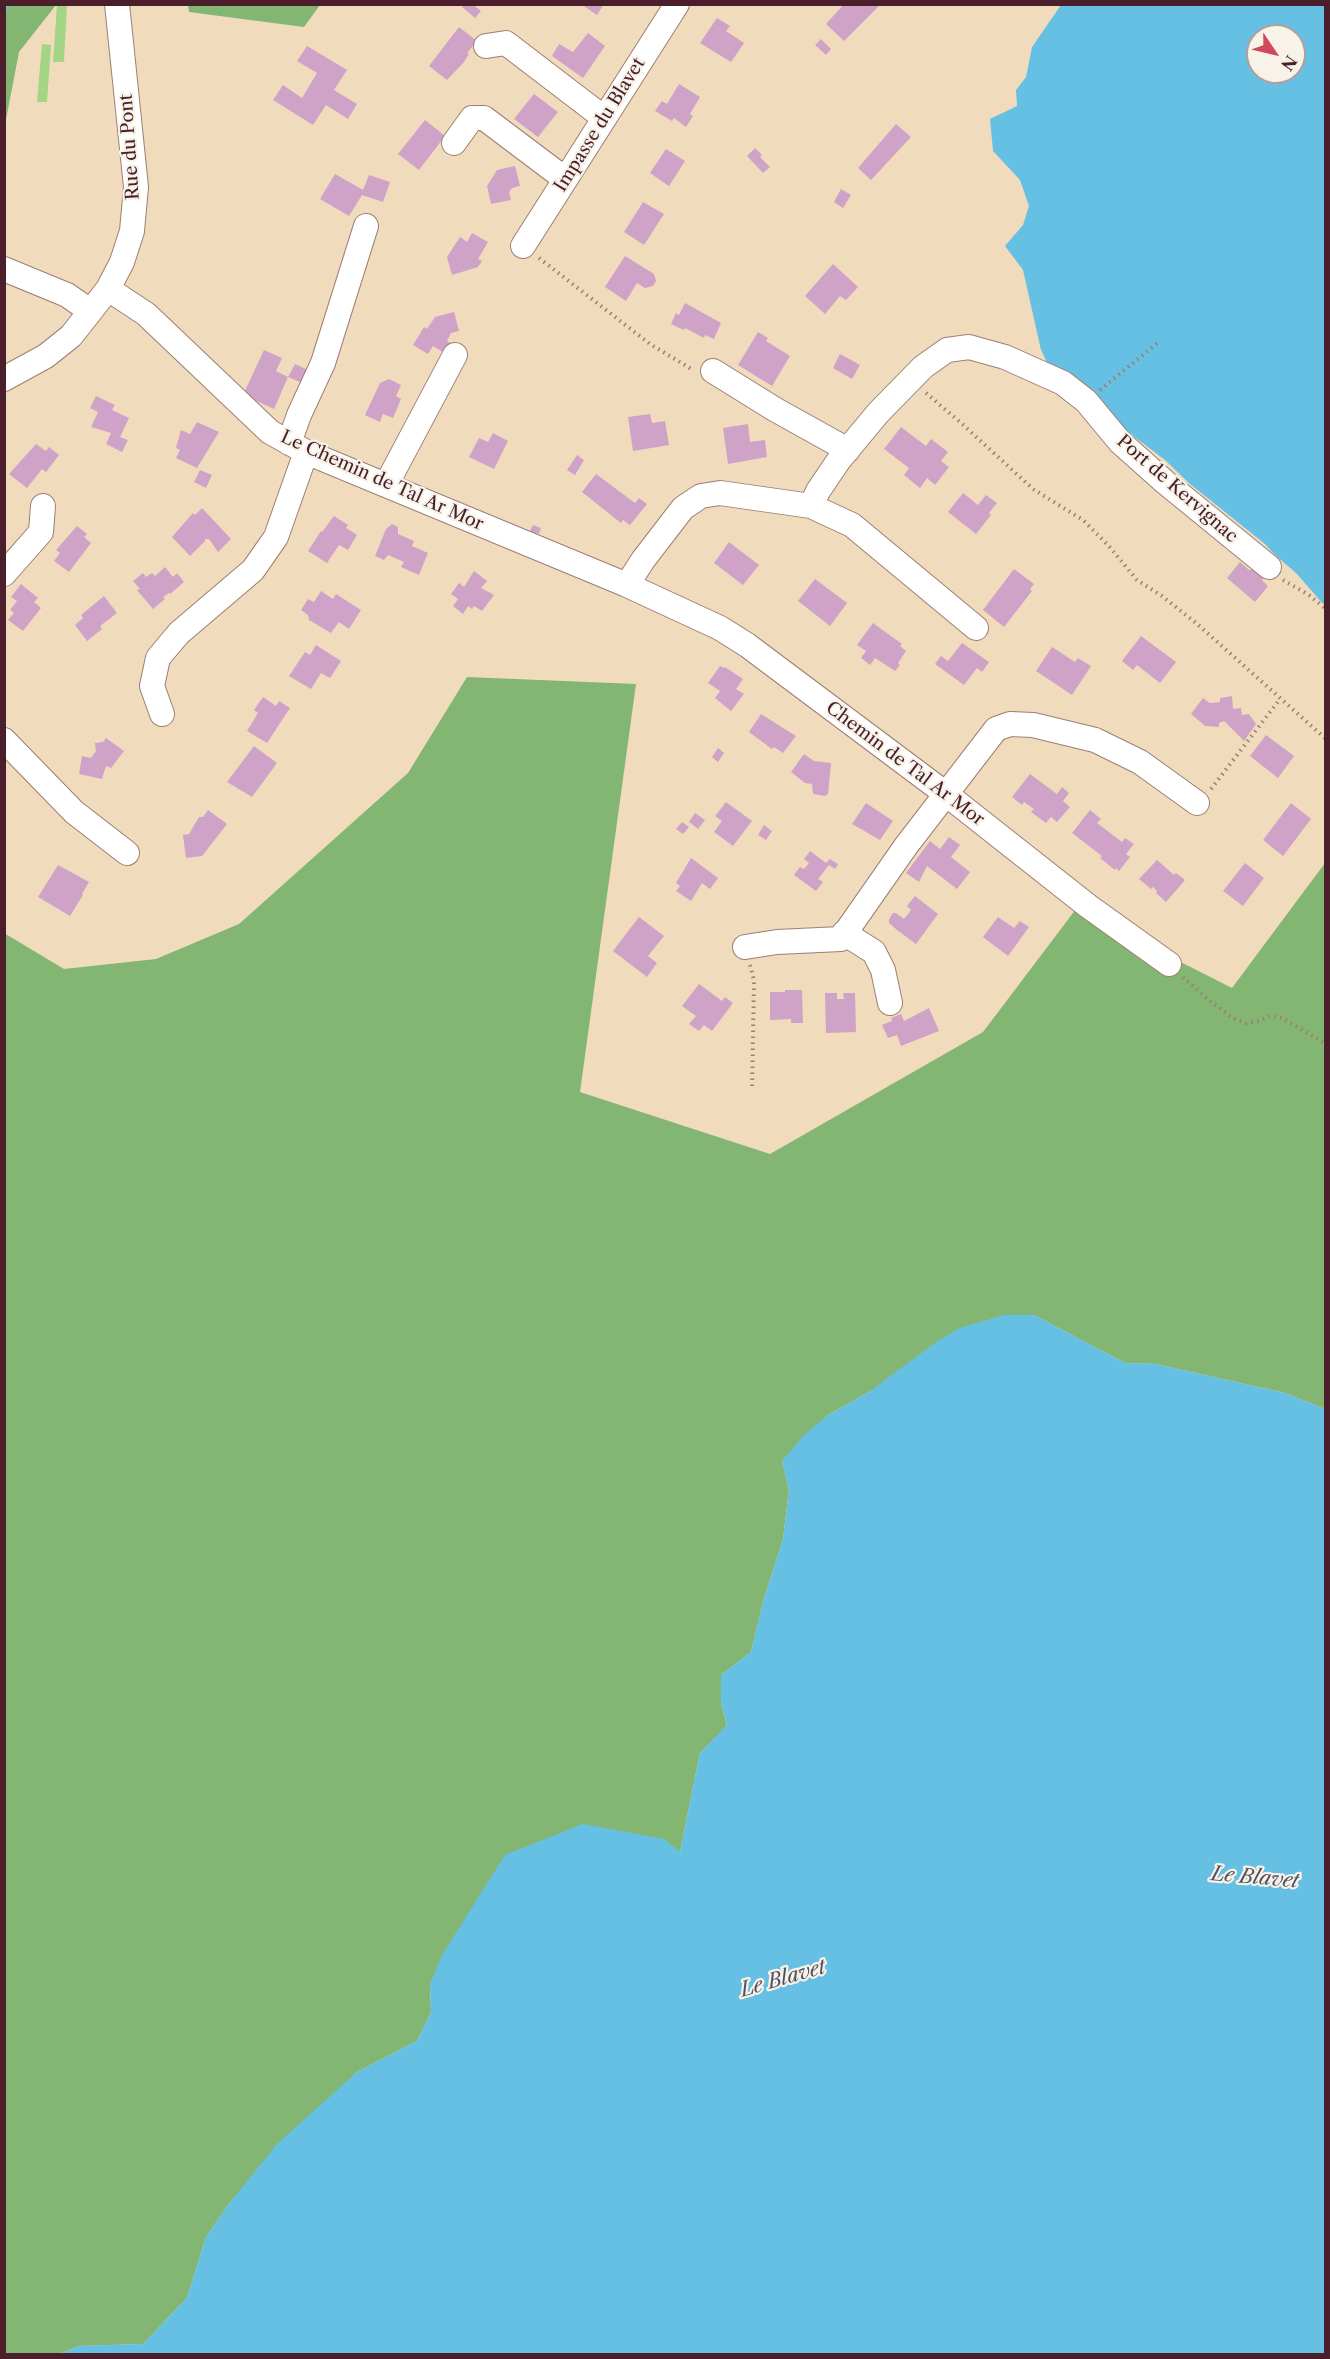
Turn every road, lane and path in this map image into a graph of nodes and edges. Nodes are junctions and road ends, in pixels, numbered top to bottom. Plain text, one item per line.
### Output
1 (117, 4) edge
2 (677, 4) edge
3 (486, 46) dead end
4 (604, 118) junction
5 (454, 143) dead end
6 (565, 179) junction
7 (366, 226) dead end
8 (523, 246) joint
9 (4, 269) edge
10 (108, 288) junction
11 (90, 311) junction
12 (1160, 341) dead end
13 (455, 355) dead end
14 (706, 372) joint
15 (4, 379) edge
16 (911, 380) junction
17 (1086, 401) junction
18 (298, 447) junction
19 (848, 450) junction
20 (386, 485) junction
21 (43, 506) dead end
22 (811, 506) junction
23 (1269, 567) joint
24 (4, 574) edge
25 (627, 585) junction
26 (1326, 609) edge
27 (976, 628) dead end
28 (1280, 699) junction
29 (162, 714) dead end
30 (1326, 739) edge
31 (4, 740) edge
32 (946, 794) junction
33 (1197, 802) joint
34 (127, 853) dead end
35 (844, 933) junction
36 (745, 947) joint
37 (1169, 964) joint
38 (890, 1003) dead end
39 (1326, 1044) edge
40 (752, 1090) dead end

1 - 10 street, Rue du Pont
2 - 4 street, Impasse du Blavet
3 - 4 street
4 - 6 street, Impasse du Blavet
5 - 6 street
6 - 8 street, Impasse du Blavet
7 - 18 street
8 - 14 path
9 - 11 street
10 - 11 street, Rue du Pont
10 - 18 street, Le Chemin de Tal Ar Mor
11 - 15 street, Rue du Pont
12 - 17 path
13 - 20 street
14 - 19 street
16 - 17 street, Port de Kervignac
16 - 19 street, Port de Kervignac
16 - 28 path
17 - 23 street, Port de Kervignac
18 - 20 street, Le Chemin de Tal Ar Mor
18 - 29 street
19 - 22 street, Port de Kervignac
20 - 25 street, Le Chemin de Tal Ar Mor
21 - 24 street
22 - 25 street
22 - 27 street
23 - 26 path
25 - 32 street, Chemin de Tal Ar Mor
28 - 30 path
28 - 33 path
31 - 34 street
32 - 33 street
32 - 35 street
32 - 37 street, Chemin de Tal Ar Mor
35 - 36 street
35 - 38 street
36 - 40 path
37 - 39 path

